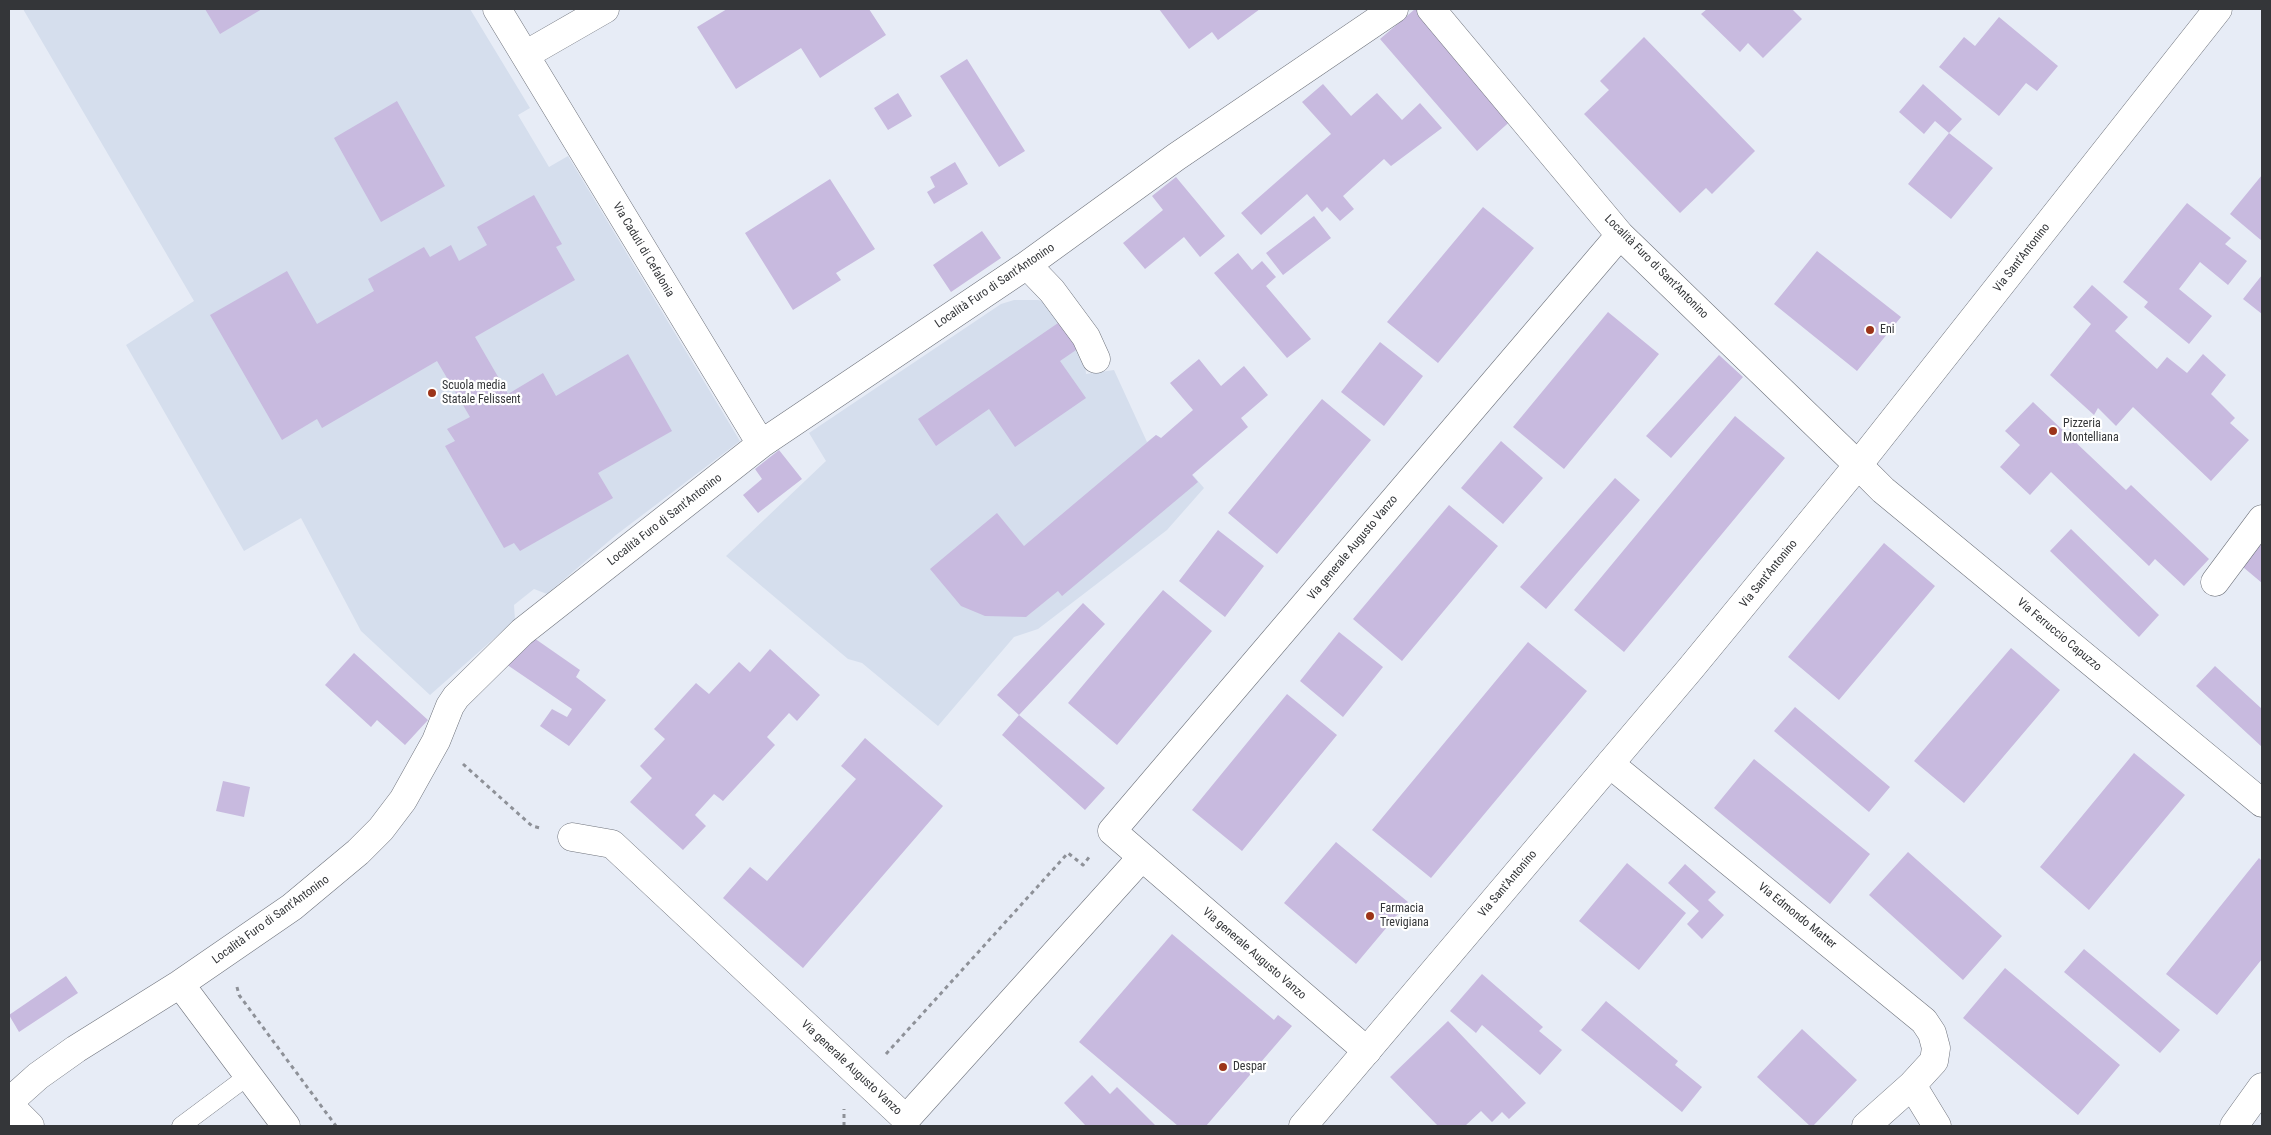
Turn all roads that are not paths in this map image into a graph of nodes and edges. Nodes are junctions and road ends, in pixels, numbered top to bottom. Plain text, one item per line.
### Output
1 (497, 9) edge
2 (604, 9) edge
3 (1394, 9) edge
4 (1431, 9) edge
5 (2218, 9) edge
6 (525, 55) junction
7 (1620, 235) junction
8 (1027, 265) junction
9 (1096, 359) dead end
10 (761, 444) junction
11 (1858, 465) junction
12 (2262, 519) edge
13 (2214, 582) dead end
14 (1610, 764) junction
15 (2262, 803) edge
16 (572, 837) road end
17 (1142, 857) junction
18 (180, 984) junction
19 (1367, 1051) junction
20 (248, 1076) junction
21 (1912, 1085) junction
22 (2262, 1086) edge
23 (9, 1104) edge
24 (902, 1122) edge
25 (30, 1126) edge
26 (181, 1126) edge
27 (286, 1126) edge
28 (1302, 1126) edge
29 (1866, 1126) edge
30 (1937, 1126) edge
31 (2234, 1126) edge

1 - 6 street, Via Caduti di Cefalonia
2 - 6 street
3 - 8 street, Località Furo di Sant'Antonino
4 - 7 street, Località Furo di Sant'Antonino
5 - 11 street, Via Sant'Antonino
6 - 10 street, Via Caduti di Cefalonia
7 - 11 street, Località Furo di Sant'Antonino
7 - 17 street, Via generale Augusto Vanzo
8 - 9 street
8 - 10 street, Località Furo di Sant'Antonino
10 - 18 street, Località Furo di Sant'Antonino
11 - 14 street, Via Sant'Antonino
11 - 15 street, Via Ferruccio Capuzzo
12 - 13 street
14 - 19 street, Via Sant'Antonino
14 - 21 street, Via Edmondo Matter
16 - 24 street, Via generale Augusto Vanzo
17 - 19 street, Via generale Augusto Vanzo
17 - 24 street, Via generale Augusto Vanzo
18 - 20 street
18 - 23 street, Località Furo di Sant'Antonino
19 - 28 street, Via Sant'Antonino
20 - 26 lane
20 - 27 street
21 - 29 street, Via Edmondo Matter
21 - 30 street
22 - 31 street
23 - 25 street

